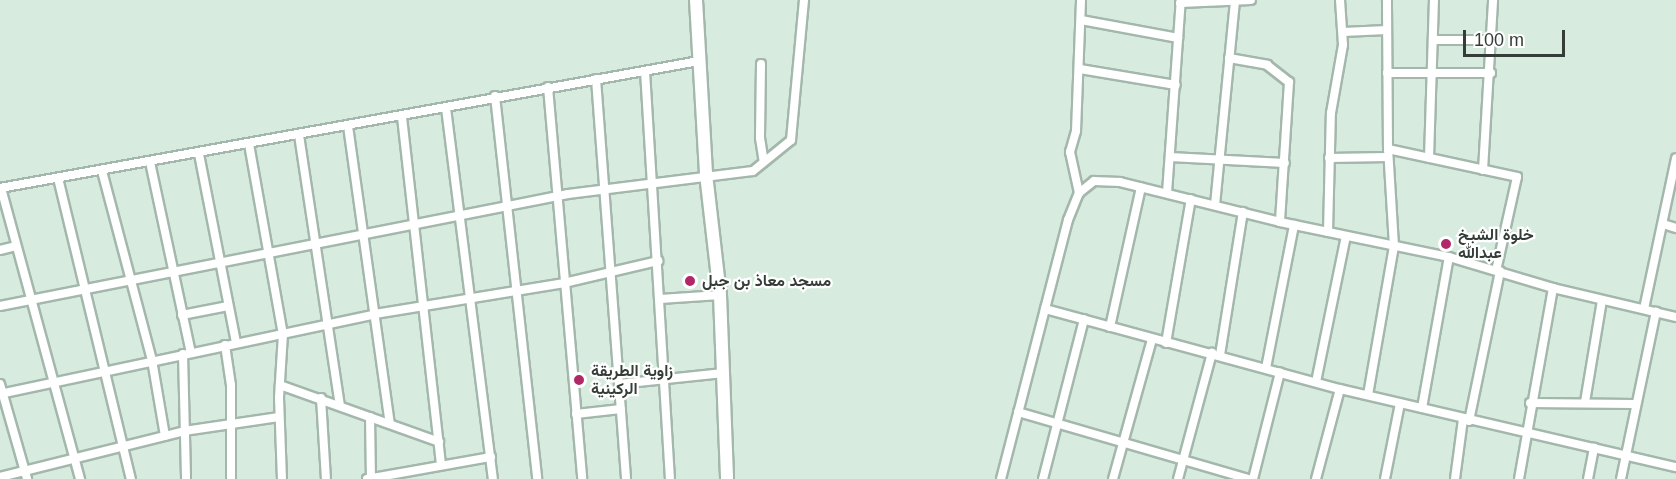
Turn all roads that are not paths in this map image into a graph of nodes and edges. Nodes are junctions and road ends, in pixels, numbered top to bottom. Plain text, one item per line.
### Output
1 (696, 0) edge
2 (804, 0) edge
3 (1081, 0) edge
4 (1251, 0) edge
5 (1340, 0) edge
6 (1387, 0) edge
7 (1434, 0) edge
8 (1493, 0) edge
9 (1235, 1) edge
10 (1180, 2) edge
11 (1081, 20) junction
12 (1387, 30) junction
13 (1343, 32) junction
14 (1178, 38) junction
15 (1434, 40) junction
16 (1492, 40) junction
17 (1229, 58) junction
18 (699, 61) junction
19 (761, 64) dead end
20 (1080, 69) junction
21 (645, 71) junction
22 (1387, 73) junction
23 (1491, 73) junction
24 (1434, 75) junction
25 (596, 79) junction
26 (1176, 85) junction
27 (548, 87) junction
28 (495, 96) junction
29 (446, 108) junction
30 (402, 117) junction
31 (348, 126) junction
32 (299, 135) junction
33 (249, 144) junction
34 (1388, 153) junction
35 (199, 154) junction
36 (1170, 157) junction
37 (1329, 158) junction
38 (1429, 158) junction
39 (1676, 158) edge
40 (1221, 159) junction
41 (150, 162) junction
42 (764, 162) junction
43 (1285, 163) junction
44 (1484, 170) junction
45 (102, 171) junction
46 (706, 174) junction
47 (58, 178) junction
48 (652, 183) junction
49 (1141, 187) junction
50 (1, 188) edge
51 (606, 190) junction
52 (1079, 193) junction
53 (1167, 193) junction
54 (557, 197) junction
55 (1191, 200) junction
56 (1215, 205) junction
57 (509, 207) junction
58 (1243, 213) junction
59 (461, 216) junction
60 (1280, 222) junction
61 (1663, 224) junction
62 (412, 225) junction
63 (1294, 225) junction
64 (1676, 228) edge
65 (1328, 232) junction
66 (364, 234) junction
67 (1346, 236) junction
68 (316, 243) junction
69 (16, 246) junction
70 (1394, 246) junction
71 (0, 250) edge
72 (268, 253) junction
73 (1449, 257) junction
74 (658, 261) junction
75 (219, 262) junction
76 (172, 271) junction
77 (610, 271) junction
78 (1498, 271) junction
79 (129, 280) junction
80 (564, 283) junction
81 (1553, 288) junction
82 (83, 289) junction
83 (516, 290) junction
84 (720, 295) junction
85 (470, 298) junction
86 (660, 299) junction
87 (30, 300) junction
88 (1602, 300) junction
89 (0, 306) edge
90 (228, 306) junction
91 (424, 306) junction
92 (1045, 309) junction
93 (1644, 309) junction
94 (1656, 312) junction
95 (375, 314) junction
96 (182, 315) junction
97 (1676, 317) edge
98 (1084, 319) junction
99 (328, 325) junction
100 (1110, 327) junction
101 (283, 334) junction
102 (1152, 339) junction
103 (236, 343) junction
104 (1166, 343) junction
105 (225, 345) junction
106 (187, 353) junction
107 (1216, 354) junction
108 (152, 360) junction
109 (1266, 368) junction
110 (105, 369) junction
111 (1280, 372) junction
112 (723, 373) junction
113 (665, 379) junction
114 (1316, 382) junction
115 (53, 383) junction
116 (619, 384) junction
117 (280, 385) junction
118 (1340, 389) junction
119 (1, 390) edge
120 (1368, 395) junction
121 (321, 398) junction
122 (1585, 402) junction
123 (1400, 403) junction
124 (1530, 403) junction
125 (1635, 404) junction
126 (340, 405) junction
127 (1422, 408) junction
128 (621, 409) junction
129 (1018, 412) junction
130 (576, 414) junction
131 (279, 417) junction
132 (370, 417) junction
133 (1466, 420) junction
134 (231, 422) junction
135 (390, 423) junction
136 (1057, 424) junction
137 (184, 431) junction
138 (1525, 434) junction
139 (165, 436) junction
140 (439, 442) junction
141 (1123, 442) junction
142 (122, 448) junction
143 (1594, 448) junction
144 (1625, 455) junction
145 (490, 457) junction
146 (1183, 459) junction
147 (74, 460) junction
148 (441, 465) junction
149 (1676, 467) edge
150 (421, 469) junction
151 (26, 475) edge
152 (0, 477) edge
153 (80, 479) edge
154 (131, 479) edge
155 (186, 479) edge
156 (231, 479) edge
157 (282, 479) edge
158 (326, 479) edge
159 (370, 479) edge
160 (422, 479) edge
161 (493, 479) edge
162 (537, 479) edge
163 (582, 479) edge
164 (626, 479) edge
165 (670, 479) edge
166 (727, 479) edge
167 (1001, 479) edge
168 (1043, 479) edge
169 (1113, 479) edge
170 (1178, 479) edge
171 (1251, 479) edge
172 (1316, 479) edge
173 (1385, 479) edge
174 (1455, 479) edge
175 (1519, 479) edge
176 (1588, 479) edge
177 (1621, 479) edge

1 - 18 street
2 - 42 street
3 - 11 street
4 - 9 street
5 - 13 street
6 - 12 street
7 - 15 street
8 - 16 street
9 - 10 street
9 - 17 street
10 - 14 street
11 - 14 street
11 - 20 street
12 - 13 street
12 - 22 street
13 - 37 street
14 - 26 street
15 - 16 street
15 - 24 street
16 - 23 street
17 - 40 street
17 - 43 street
18 - 21 street
18 - 46 street
19 - 42 street
20 - 26 street
20 - 52 street
21 - 25 street
21 - 48 street
22 - 24 street
22 - 34 street
23 - 24 street
23 - 44 street
24 - 38 street
25 - 27 street
25 - 51 street
26 - 36 street
27 - 28 street
27 - 54 street
28 - 29 street
28 - 57 street
29 - 30 street
29 - 59 street
30 - 31 street
30 - 62 street
31 - 32 street
31 - 66 street
32 - 33 street
32 - 68 street
33 - 35 street
33 - 72 street
34 - 37 street
34 - 38 street
34 - 70 street
35 - 41 street
35 - 75 street
36 - 40 street
36 - 53 street
37 - 65 street
38 - 44 street
39 - 61 street
40 - 43 street
40 - 56 street
41 - 45 street
41 - 76 street
42 - 46 street
43 - 60 street
44 - 78 street
45 - 47 street
45 - 79 street
46 - 48 street
46 - 84 street
47 - 50 street
47 - 82 street
48 - 51 street
48 - 74 street
49 - 52 street
49 - 53 street
49 - 100 street
50 - 69 street
51 - 54 street
51 - 77 street
52 - 92 street
53 - 55 street
54 - 57 street
54 - 80 street
55 - 56 street
55 - 104 street
56 - 58 street
57 - 59 street
57 - 83 street
58 - 60 street
58 - 107 street
59 - 62 street
59 - 85 street
60 - 63 street
61 - 64 street
61 - 93 street
62 - 66 street
62 - 91 street
63 - 65 street
63 - 109 street
65 - 67 street
66 - 68 street
66 - 95 street
67 - 70 street
67 - 114 street
68 - 72 street
68 - 99 street
69 - 71 street
69 - 87 street
70 - 73 street
70 - 120 street
72 - 75 street
72 - 101 street
73 - 78 street
73 - 127 street
74 - 77 street
74 - 86 street
75 - 76 street
75 - 90 street
76 - 79 street
76 - 96 street
77 - 80 street
77 - 116 street
78 - 81 street
78 - 133 street
79 - 82 street
79 - 108 street
80 - 83 street
80 - 130 street
81 - 88 street
81 - 124 street
82 - 87 street
82 - 110 street
83 - 85 street
83 - 162 street
84 - 86 street
84 - 112 street
85 - 91 street
85 - 145 street
86 - 113 street
87 - 89 street
87 - 115 street
88 - 93 street
88 - 122 street
90 - 96 street
90 - 103 street
91 - 95 street
91 - 140 street
92 - 98 street
92 - 129 street
93 - 94 street
94 - 97 street
94 - 125 street
95 - 99 street
95 - 135 street
96 - 106 street
98 - 100 street
98 - 136 street
99 - 101 street
99 - 126 street
100 - 102 street
101 - 103 street
101 - 117 street
102 - 104 street
102 - 141 street
103 - 105 street
104 - 107 street
105 - 106 street
105 - 134 street
106 - 108 street
106 - 137 street
107 - 109 street
107 - 146 street
108 - 110 street
108 - 139 street
109 - 111 street
110 - 115 street
110 - 142 street
111 - 114 street
111 - 171 street
112 - 113 street
112 - 166 street
113 - 116 street
113 - 165 street
114 - 118 street
115 - 119 street
115 - 147 street
116 - 128 street
117 - 121 street
117 - 131 street
118 - 120 street
118 - 172 street
119 - 151 street
120 - 123 street
121 - 126 street
121 - 158 street
122 - 124 street
122 - 125 street
123 - 127 street
123 - 173 street
124 - 138 street
125 - 144 street
126 - 132 street
127 - 133 street
128 - 130 street
128 - 164 street
129 - 136 street
129 - 167 street
130 - 163 street
131 - 134 street
131 - 157 street
132 - 135 street
132 - 159 street
133 - 138 street
133 - 174 street
134 - 137 street
134 - 156 street
135 - 140 street
136 - 141 street
136 - 168 street
137 - 139 street
137 - 155 street
138 - 143 street
138 - 175 street
139 - 142 street
140 - 148 street
141 - 146 street
141 - 169 street
142 - 147 street
142 - 154 street
143 - 144 street
143 - 176 street
144 - 149 street
144 - 177 street
145 - 148 street
145 - 161 street
146 - 170 street
146 - 171 street
147 - 151 street
147 - 153 street
148 - 150 street
150 - 159 street
150 - 160 street
151 - 152 street

